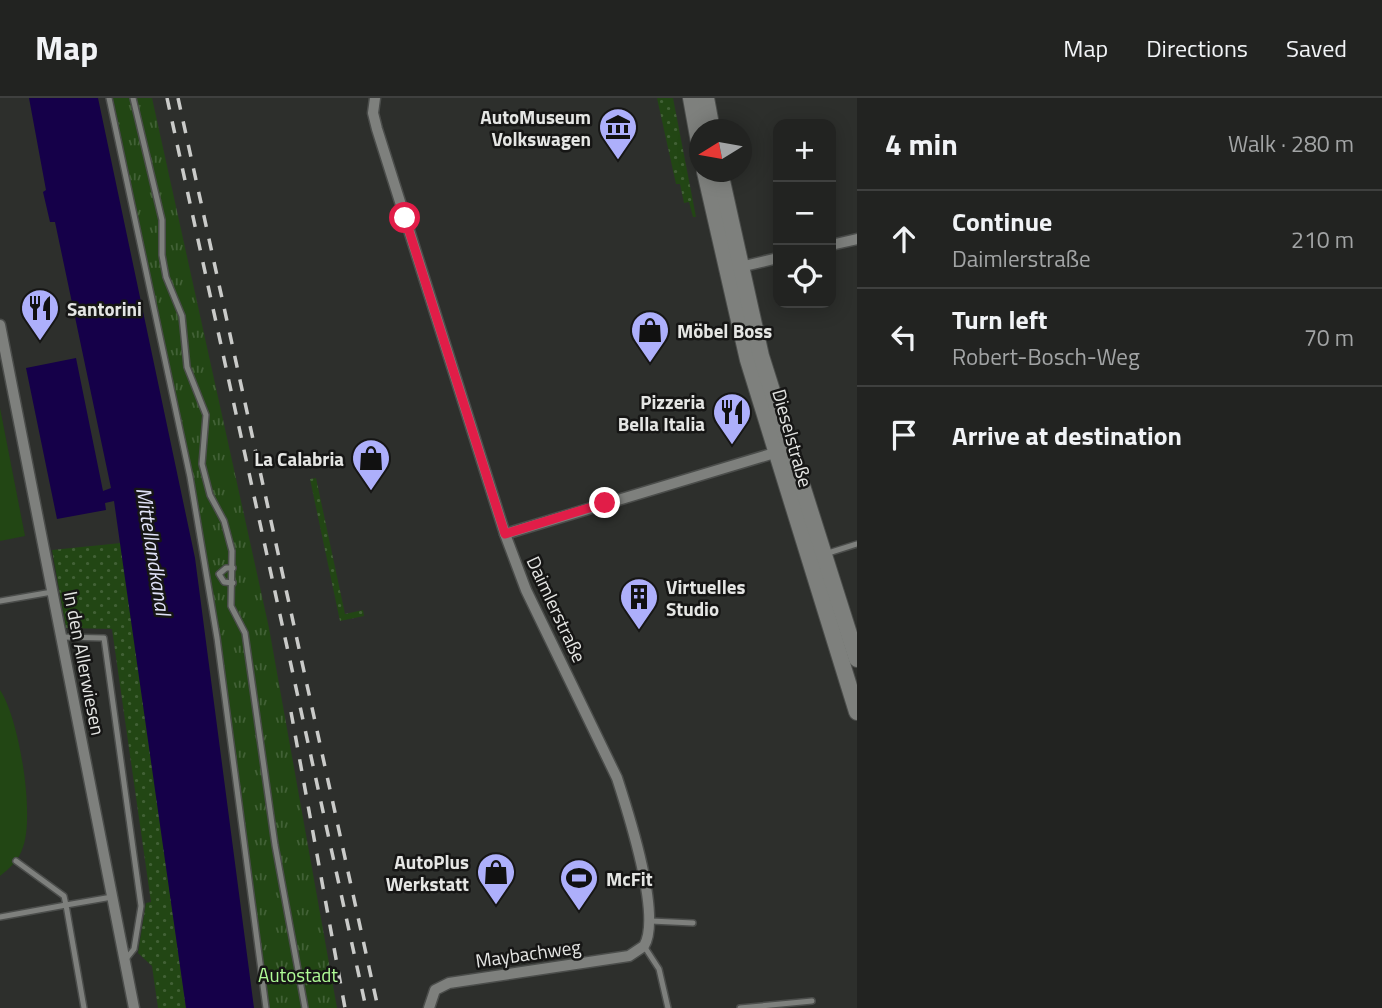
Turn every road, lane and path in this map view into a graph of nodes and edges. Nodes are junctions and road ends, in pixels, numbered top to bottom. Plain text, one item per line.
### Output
1 (109, 98) edge
2 (133, 98) edge
3 (376, 98) edge
4 (691, 98) edge
5 (706, 98) edge
6 (695, 119) edge
7 (710, 119) edge
8 (707, 182) edge
9 (722, 182) edge
10 (857, 239) edge
11 (836, 244) edge
12 (773, 259) edge
13 (740, 267) junction
14 (0, 326) edge
15 (782, 450) junction
16 (505, 534) junction
17 (857, 544) edge
18 (822, 555) junction
19 (233, 568) junction
20 (233, 583) junction
21 (53, 592) junction
22 (0, 601) edge
23 (62, 637) junction
24 (857, 659) edge
25 (857, 712) edge
26 (16, 861) dead end
27 (113, 897) junction
28 (66, 905) junction
29 (0, 917) edge
30 (651, 920) junction
31 (693, 923) dead end
32 (644, 946) junction
33 (126, 959) junction
34 (812, 1001) dead end
35 (84, 1008) edge
36 (134, 1008) edge
37 (266, 1008) edge
38 (305, 1008) edge
39 (429, 1008) edge
40 (668, 1008) edge
41 (740, 1008) edge

1 - 37 lane
2 - 19 lane
3 - 16 street, Daimlerstraße
4 - 6 main road
5 - 7 main road
8 - 15 main road, Dieselstraße
9 - 13 main road, Dieselstraße
10 - 11 street
12 - 13 street
13 - 15 main road, Dieselstraße
14 - 21 street, In den Allerwiesen
15 - 16 street
15 - 18 main road, Dieselstraße
15 - 25 main road, Dieselstraße
16 - 30 street, Daimlerstraße
17 - 18 lane
18 - 24 main road, Dieselstraße
19 - 20 lane
19 - 20 lane
20 - 38 lane
21 - 22 lane
21 - 23 street, In den Allerwiesen
23 - 27 street, In den Allerwiesen
23 - 33 lane
26 - 28 lane
27 - 28 lane
27 - 33 street, In den Allerwiesen
28 - 29 lane
28 - 35 lane
30 - 31 lane
30 - 32 street, Daimlerstraße
32 - 39 street, Maybachweg
32 - 40 lane
33 - 36 street, In den Allerwiesen
34 - 41 lane

